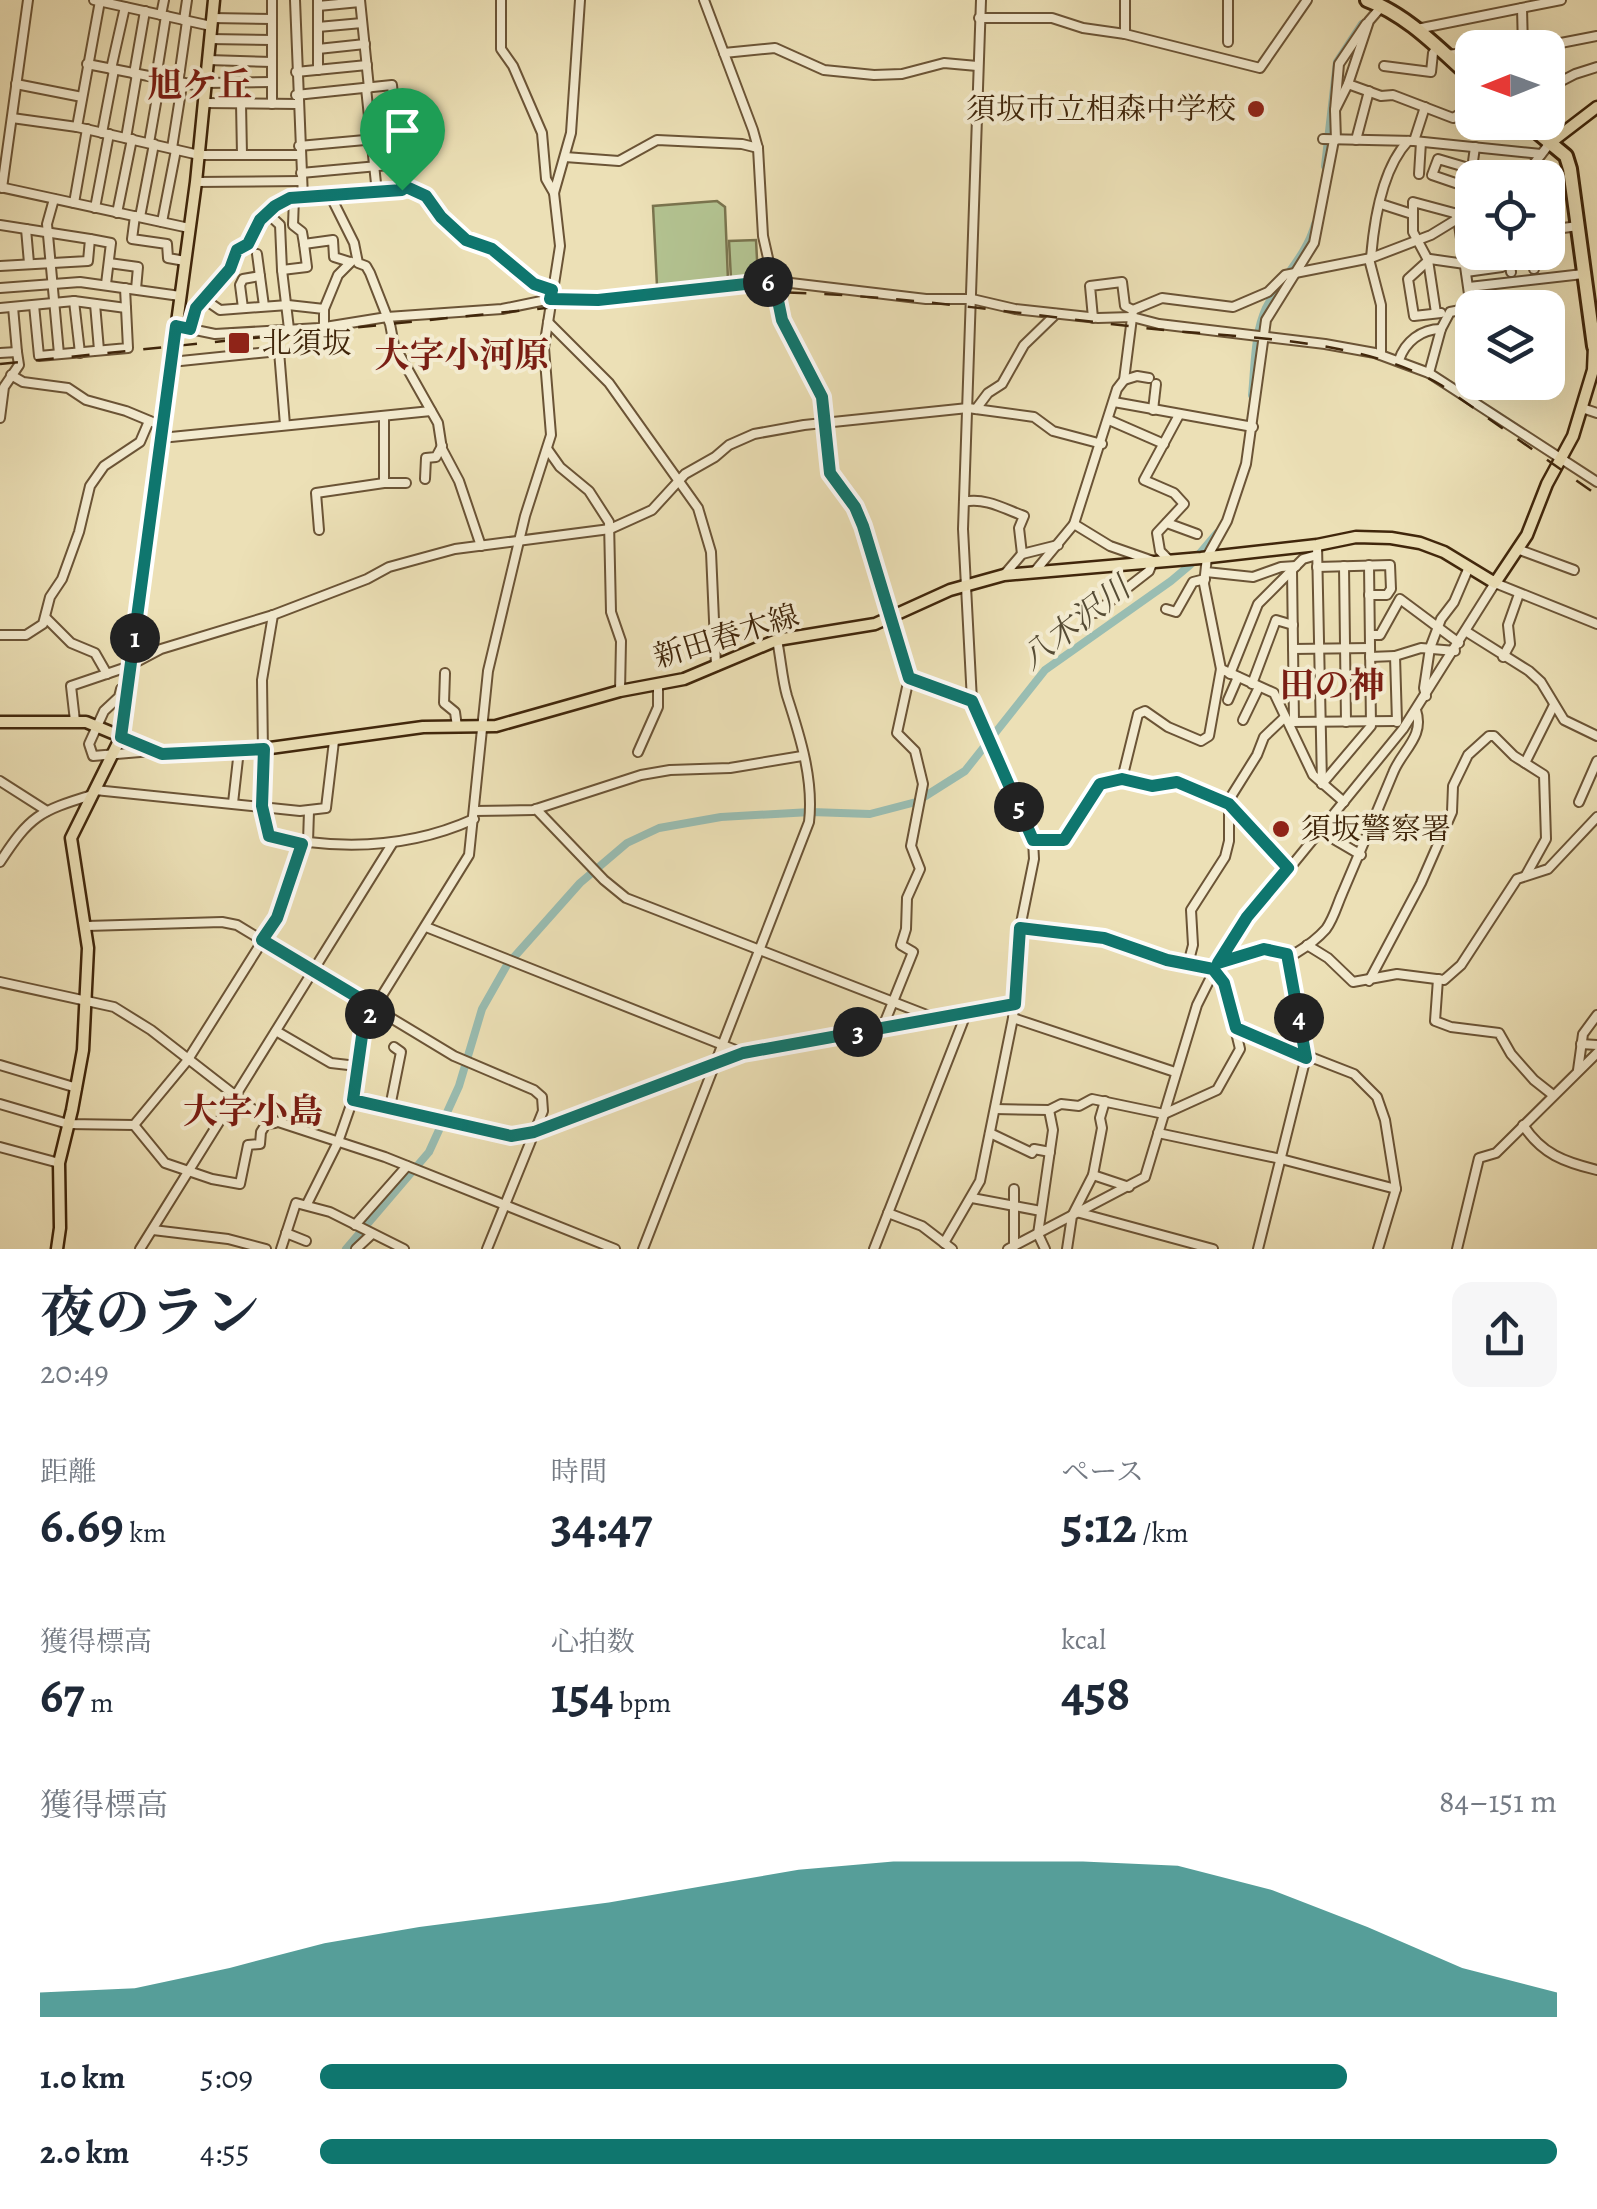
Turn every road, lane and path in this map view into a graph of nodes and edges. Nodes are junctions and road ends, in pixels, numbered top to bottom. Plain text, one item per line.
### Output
1 (28, 0) edge
2 (164, 0) edge
3 (187, 0) edge
4 (214, 0) edge
5 (272, 0) edge
6 (295, 0) edge
7 (501, 0) edge
8 (580, 0) edge
9 (704, 0) edge
10 (981, 0) edge
11 (1126, 0) edge
12 (1228, 0) edge
13 (1307, 0) edge
14 (1561, 0) edge
15 (97, 1) edge
16 (360, 1) edge
17 (1373, 2) edge
18 (1545, 2) edge
19 (318, 3) edge
20 (124, 6) junction
21 (141, 7) edge
22 (1522, 8) junction
23 (164, 15) junction
24 (978, 18) junction
25 (186, 20) junction
26 (272, 20) junction
27 (1369, 21) junction
28 (211, 22) junction
29 (362, 23) junction
30 (318, 28) junction
31 (1417, 29) junction
32 (1523, 30) edge
33 (1125, 34) junction
34 (1597, 36) edge
35 (210, 39) junction
36 (272, 40) junction
37 (1228, 42) dead end
38 (1565, 42) edge
39 (364, 44) junction
40 (318, 48) junction
41 (1442, 51) junction
42 (1455, 51) edge
43 (724, 54) junction
44 (208, 60) junction
45 (272, 62) junction
46 (1455, 63) edge
47 (87, 64) junction
48 (367, 65) junction
49 (977, 66) junction
50 (1384, 66) dead end
51 (338, 68) junction
52 (1597, 68) edge
53 (113, 69) junction
54 (318, 70) junction
55 (136, 74) junction
56 (296, 74) junction
57 (158, 79) junction
58 (1565, 79) edge
59 (272, 81) junction
60 (16, 84) junction
61 (180, 84) junction
62 (1348, 84) junction
63 (205, 85) junction
64 (368, 88) junction
65 (340, 91) junction
66 (1369, 91) junction
67 (82, 97) junction
68 (297, 100) junction
69 (204, 103) junction
70 (241, 104) junction
71 (272, 104) junction
72 (406, 105) dead end
73 (394, 106) junction
74 (1424, 107) junction
75 (1597, 108) edge
76 (1335, 110) junction
77 (1455, 117) edge
78 (12, 118) junction
79 (77, 127) junction
80 (88, 129) junction
81 (1565, 129) edge
82 (106, 134) junction
83 (398, 137) junction
84 (129, 139) junction
85 (1323, 139) dead end
86 (372, 140) junction
87 (1335, 140) junction
88 (1356, 140) junction
89 (1539, 140) edge
90 (1553, 140) edge
91 (1414, 141) junction
92 (152, 144) junction
93 (1452, 144) junction
94 (1475, 147) junction
95 (758, 148) junction
96 (1545, 148) junction
97 (174, 149) junction
98 (300, 151) junction
99 (242, 154) junction
100 (198, 155) junction
101 (565, 157) junction
102 (1473, 160) edge
103 (1536, 160) edge
104 (1446, 162) junction
105 (400, 164) junction
106 (1455, 164) edge
107 (374, 166) junction
108 (1419, 174) dead end
109 (301, 177) junction
110 (196, 182) junction
111 (1455, 183) edge
112 (402, 185) junction
113 (1, 187) edge
114 (377, 193) junction
115 (554, 193) junction
116 (331, 197) junction
117 (298, 198) junction
118 (54, 200) junction
119 (74, 203) junction
120 (1381, 204) junction
121 (95, 208) junction
122 (266, 212) junction
123 (117, 213) junction
124 (1412, 214) junction
125 (1455, 214) edge
126 (137, 217) junction
127 (1455, 220) edge
128 (162, 222) junction
129 (0, 225) edge
130 (1578, 226) junction
131 (189, 228) junction
132 (1565, 228) edge
133 (26, 229) junction
134 (48, 233) junction
135 (90, 239) junction
136 (1419, 239) junction
137 (304, 244) junction
138 (257, 254) dead end
139 (1370, 258) junction
140 (1428, 260) junction
141 (184, 261) junction
142 (1597, 261) edge
143 (50, 262) junction
144 (29, 263) junction
145 (108, 263) junction
146 (354, 263) junction
147 (1455, 263) edge
148 (0, 266) edge
149 (1582, 268) junction
150 (282, 270) junction
151 (1466, 270) edge
152 (1291, 274) junction
153 (260, 276) junction
154 (774, 281) junction
155 (52, 283) junction
156 (106, 284) junction
157 (1469, 287) junction
158 (0, 288) edge
159 (125, 288) junction
160 (136, 289) junction
161 (551, 294) junction
162 (180, 296) junction
163 (204, 299) junction
164 (972, 299) junction
165 (74, 301) junction
166 (54, 303) junction
167 (96, 304) junction
168 (34, 306) junction
169 (264, 306) junction
170 (286, 306) junction
171 (13, 307) junction
172 (0, 308) edge
173 (126, 308) junction
174 (243, 308) junction
175 (324, 309) junction
176 (1450, 312) junction
177 (1436, 313) junction
178 (1056, 314) junction
179 (1132, 314) junction
180 (387, 317) junction
181 (1093, 318) junction
182 (548, 322) junction
183 (176, 326) junction
184 (324, 327) junction
185 (190, 329) junction
186 (289, 329) junction
187 (1441, 330) junction
188 (1262, 336) junction
189 (1596, 345) edge
190 (99, 350) junction
191 (18, 352) junction
192 (80, 352) junction
193 (0, 353) edge
194 (59, 354) junction
195 (1381, 355) junction
196 (1399, 360) junction
197 (171, 362) junction
198 (1429, 373) junction
199 (11, 375) junction
200 (1124, 380) junction
201 (1114, 402) junction
202 (972, 408) junction
203 (1582, 408) junction
204 (1152, 410) junction
205 (430, 411) junction
206 (1597, 413) edge
207 (1179, 415) junction
208 (384, 416) junction
209 (0, 418) edge
210 (1110, 420) junction
211 (149, 421) junction
212 (285, 425) junction
213 (824, 425) junction
214 (1250, 427) junction
215 (161, 432) junction
216 (1102, 444) junction
217 (1164, 444) junction
218 (442, 446) junction
219 (548, 450) junction
220 (432, 458) junction
221 (1561, 459) junction
222 (449, 460) junction
223 (425, 479) dead end
224 (679, 479) junction
225 (1597, 482) edge
226 (384, 483) junction
227 (406, 483) dead end
228 (964, 502) junction
229 (1166, 523) junction
230 (1074, 524) junction
231 (610, 529) junction
232 (319, 530) dead end
233 (1198, 534) dead end
234 (521, 542) junction
235 (1058, 545) junction
236 (481, 546) junction
237 (1518, 549) junction
238 (1317, 550) junction
239 (1022, 554) junction
240 (1200, 558) junction
241 (1168, 559) junction
242 (1153, 560) junction
243 (1344, 566) junction
244 (1369, 566) junction
245 (1317, 567) junction
246 (1469, 567) junction
247 (1294, 568) junction
248 (1036, 570) junction
249 (1574, 570) dead end
250 (1004, 576) junction
251 (1205, 576) junction
252 (1495, 584) junction
253 (964, 587) junction
254 (1520, 594) junction
255 (1370, 595) junction
256 (1166, 609) dead end
257 (1096, 613) dead end
258 (273, 615) junction
259 (46, 618) junction
260 (890, 618) junction
261 (1597, 624) edge
262 (1293, 626) junction
263 (1438, 627) junction
264 (1467, 632) junction
265 (0, 635) edge
266 (1370, 635) junction
267 (778, 640) junction
268 (1457, 647) junction
269 (1430, 648) junction
270 (1293, 649) junction
271 (1320, 649) junction
272 (1345, 649) junction
273 (1370, 653) junction
274 (1394, 656) junction
275 (1503, 656) junction
276 (131, 666) junction
277 (716, 666) junction
278 (1220, 670) junction
279 (445, 673) dead end
280 (107, 674) junction
281 (1234, 676) junction
282 (909, 678) junction
283 (658, 684) junction
284 (1256, 685) junction
285 (1294, 688) junction
286 (128, 690) junction
287 (620, 691) junction
288 (1270, 691) junction
289 (1426, 696) junction
290 (1228, 700) dead end
291 (972, 701) junction
292 (1554, 705) junction
293 (1416, 710) junction
294 (1243, 720) dead end
295 (75, 721) junction
296 (1289, 721) junction
297 (0, 722) edge
298 (1320, 722) junction
299 (1346, 722) junction
300 (1371, 722) junction
301 (1400, 725) junction
302 (98, 726) junction
303 (457, 727) junction
304 (482, 728) junction
305 (1597, 736) edge
306 (121, 737) junction
307 (334, 741) junction
308 (264, 749) junction
309 (238, 750) junction
310 (152, 751) junction
311 (638, 752) dead end
312 (113, 755) junction
313 (802, 756) junction
314 (1597, 761) edge
315 (1525, 763) junction
316 (1122, 779) junction
317 (0, 780) edge
318 (1322, 784) junction
319 (93, 792) junction
320 (1344, 802) junction
321 (1579, 802) dead end
322 (233, 803) junction
323 (1229, 804) junction
324 (262, 806) junction
325 (536, 809) junction
326 (48, 811) junction
327 (309, 811) junction
328 (474, 815) junction
329 (1597, 817) edge
330 (1320, 831) junction
331 (1033, 840) junction
332 (305, 843) junction
333 (392, 844) junction
334 (1360, 854) junction
335 (0, 862) edge
336 (1288, 868) junction
337 (1526, 876) junction
338 (87, 926) junction
339 (426, 927) junction
340 (1020, 928) junction
341 (262, 940) junction
342 (1307, 945) junction
343 (760, 949) junction
344 (1287, 954) junction
345 (1188, 964) junction
346 (1215, 966) junction
347 (314, 972) junction
348 (1438, 980) junction
349 (1370, 981) junction
350 (0, 982) edge
351 (86, 1001) junction
352 (894, 1002) junction
353 (1015, 1004) junction
354 (374, 1007) junction
355 (966, 1014) junction
356 (1597, 1015) edge
357 (935, 1018) junction
358 (1013, 1018) junction
359 (1236, 1028) junction
360 (882, 1029) junction
361 (276, 1031) junction
362 (722, 1044) junction
363 (1581, 1044) junction
364 (1597, 1045) edge
365 (394, 1047) dead end
366 (743, 1053) junction
367 (1595, 1056) edge
368 (187, 1058) junction
369 (1306, 1058) junction
370 (716, 1063) junction
371 (0, 1065) edge
372 (357, 1066) junction
373 (1578, 1070) junction
374 (1175, 1072) junction
375 (76, 1088) junction
376 (1553, 1095) junction
377 (236, 1097) junction
378 (353, 1100) junction
379 (1105, 1101) junction
380 (0, 1104) edge
381 (390, 1108) junction
382 (995, 1109) junction
383 (1049, 1110) junction
384 (1164, 1114) junction
385 (275, 1122) junction
386 (68, 1124) junction
387 (134, 1125) junction
388 (1523, 1125) junction
389 (534, 1132) junction
390 (990, 1132) junction
391 (1158, 1133) junction
392 (338, 1142) junction
393 (0, 1147) edge
394 (1050, 1152) junction
395 (1281, 1159) junction
396 (59, 1162) junction
397 (408, 1167) junction
398 (1597, 1170) edge
399 (189, 1172) junction
400 (1093, 1175) junction
401 (1129, 1187) junction
402 (1014, 1189) dead end
403 (1396, 1189) junction
404 (972, 1198) junction
405 (307, 1204) junction
406 (504, 1205) junction
407 (1014, 1207) junction
408 (1041, 1211) junction
409 (888, 1212) junction
410 (1076, 1215) junction
411 (356, 1226) junction
412 (153, 1230) junction
413 (371, 1234) junction
414 (1038, 1234) junction
415 (286, 1236) junction
416 (270, 1238) dead end
417 (306, 1241) dead end
418 (948, 1246) edge
419 (1014, 1247) edge
420 (57, 1249) edge
421 (140, 1249) edge
422 (266, 1249) edge
423 (281, 1249) edge
424 (356, 1249) edge
425 (404, 1249) edge
426 (487, 1249) edge
427 (615, 1249) edge
428 (643, 1249) edge
429 (874, 1249) edge
430 (1045, 1249) edge
431 (1067, 1249) edge
432 (1212, 1249) edge
433 (1258, 1249) edge
434 (1378, 1249) edge
435 (1457, 1249) edge

1 - 60 street
2 - 23 street
3 - 25 street
4 - 28 main road
5 - 26 street
6 - 56 street
7 - 115 street
8 - 101 street
9 - 43 street
10 - 24 street
11 - 33 street
12 - 37 street
13 - 33 street
14 - 18 street
15 - 20 street
15 - 47 street
16 - 19 street
16 - 29 street
17 - 27 street
17 - 31 highway
18 - 22 street
19 - 30 street
20 - 21 street
20 - 53 street
21 - 23 street
21 - 55 street
22 - 31 street
22 - 32 street
23 - 25 street
23 - 57 street
24 - 33 street
24 - 49 street
25 - 28 street
25 - 61 street
26 - 28 street
26 - 36 street
27 - 62 street
27 - 76 street
28 - 35 main road
29 - 30 street
29 - 39 street
30 - 40 street
31 - 41 highway
34 - 38 street
35 - 36 street
35 - 44 main road
36 - 45 street
39 - 40 street
39 - 48 street
40 - 54 street
41 - 42 street
41 - 46 highway
41 - 50 street
43 - 49 street
43 - 95 street
44 - 45 street
44 - 63 main road
45 - 59 street
47 - 53 street
47 - 67 street
48 - 51 street
48 - 64 street
49 - 164 street
51 - 54 street
51 - 65 street
52 - 58 street
53 - 55 street
53 - 82 street
54 - 56 street
55 - 57 street
55 - 84 street
56 - 59 street
56 - 68 street
57 - 61 street
57 - 92 street
59 - 63 street
59 - 71 street
60 - 67 street
60 - 78 street
61 - 63 street
61 - 97 street
62 - 66 street
62 - 76 street
63 - 69 main road
64 - 65 street
64 - 73 street
64 - 86 street
65 - 68 street
66 - 74 street
66 - 88 street
67 - 79 street
68 - 71 street
68 - 98 street
69 - 70 street
69 - 100 main road
70 - 71 street
70 - 99 street
72 - 73 street
73 - 83 street
74 - 77 street
74 - 91 street
75 - 81 main road
76 - 87 street
78 - 79 street
78 - 113 street
79 - 80 street
80 - 82 street
80 - 119 street
82 - 84 street
82 - 121 street
83 - 86 street
83 - 105 street
84 - 92 street
84 - 123 street
85 - 87 street
86 - 98 street
86 - 107 street
87 - 88 street
87 - 152 street
88 - 91 street
89 - 96 highway
90 - 96 main road
91 - 93 street
91 - 108 street
91 - 120 street
92 - 97 street
92 - 126 street
93 - 94 street
93 - 104 street
94 - 96 street
94 - 102 street
95 - 101 street
95 - 154 street
96 - 103 street
96 - 130 highway
97 - 100 street
97 - 128 street
98 - 99 street
98 - 109 street
99 - 100 street
100 - 110 main road
101 - 115 street
104 - 106 street
104 - 111 street
105 - 107 street
105 - 112 street
107 - 109 street
107 - 114 street
109 - 110 street
109 - 117 street
110 - 131 main road
112 - 114 street
112 - 161 street
113 - 118 street
114 - 116 street
115 - 161 street
116 - 117 street
116 - 146 street
117 - 122 street
117 - 137 street
118 - 119 street
118 - 134 street
119 - 121 street
120 - 124 street
120 - 139 street
121 - 123 street
122 - 150 street
122 - 163 street
123 - 126 street
124 - 125 street
124 - 136 street
126 - 128 street
126 - 141 street
127 - 136 street
128 - 131 street
129 - 133 street
130 - 132 street
130 - 149 highway
131 - 141 main road
133 - 134 street
133 - 144 street
134 - 135 street
134 - 143 street
135 - 143 street
135 - 145 street
136 - 139 street
136 - 140 street
137 - 146 street
137 - 150 street
138 - 153 street
139 - 152 street
139 - 195 street
140 - 147 street
140 - 177 street
140 - 177 street
141 - 162 main road
142 - 149 street
143 - 144 street
143 - 155 street
144 - 148 street
145 - 156 street
145 - 160 street
146 - 175 street
146 - 180 street
149 - 157 street
149 - 189 highway
150 - 170 street
151 - 157 street
152 - 179 street
152 - 188 street
153 - 169 street
153 - 174 street
154 - 161 street
154 - 164 street
154 - 213 street
155 - 156 street
155 - 158 street
155 - 166 street
156 - 159 street
157 - 176 street
159 - 160 street
159 - 173 street
160 - 162 street
161 - 180 street
161 - 182 street
162 - 183 main road
163 - 174 street
163 - 185 street
164 - 178 street
164 - 202 street
165 - 166 street
165 - 167 street
165 - 192 street
166 - 168 street
166 - 194 street
167 - 173 street
167 - 190 street
168 - 171 street
168 - 194 street
169 - 170 street
169 - 174 street
170 - 175 street
170 - 186 street
171 - 172 street
171 - 191 street
173 - 190 street
175 - 184 street
176 - 177 street
176 - 187 street
178 - 181 street
178 - 202 street
179 - 181 street
179 - 181 street
179 - 188 street
179 - 200 street
180 - 184 street
180 - 205 street
182 - 219 street
182 - 224 street
183 - 185 street
183 - 197 main road
184 - 186 street
185 - 186 street
187 - 196 street
187 - 198 street
188 - 195 street
188 - 214 street
189 - 203 main road
190 - 192 street
191 - 193 street
191 - 199 street
192 - 194 street
195 - 196 street
196 - 198 street
197 - 212 street
197 - 215 main road
198 - 221 street
199 - 209 street
199 - 211 street
200 - 201 street
200 - 204 street
201 - 204 street
201 - 210 street
202 - 213 street
202 - 216 street
202 - 228 street
203 - 206 street
203 - 221 main road
204 - 207 street
205 - 208 street
205 - 218 street
207 - 214 street
207 - 217 street
208 - 212 street
208 - 226 street
210 - 216 street
210 - 217 street
211 - 215 street
211 - 259 street
212 - 215 street
213 - 224 street
213 - 260 street
214 - 240 street
215 - 276 main road
216 - 230 street
217 - 229 street
218 - 220 street
218 - 222 street
219 - 231 street
219 - 234 street
220 - 222 street
220 - 223 street
221 - 225 street
221 - 237 main road
222 - 236 street
224 - 231 street
224 - 277 street
226 - 227 street
226 - 232 street
228 - 239 street
228 - 253 street
229 - 233 street
229 - 241 street
230 - 235 street
230 - 242 street
231 - 234 street
231 - 287 street
234 - 236 street
234 - 304 street
235 - 239 street
235 - 248 street
236 - 258 street
237 - 249 street
237 - 252 main road
238 - 240 main road, 新田春木線
238 - 245 street
238 - 246 main road, 新田春木線
238 - 247 street
239 - 250 street
240 - 241 main road, 新田春木線
240 - 251 street
241 - 242 main road, 新田春木線
242 - 248 main road, 新田春木線
242 - 257 street
243 - 244 street
243 - 245 street
243 - 272 street
244 - 255 street
244 - 255 street
245 - 271 street
246 - 252 main road, 新田春木線
246 - 263 street
247 - 251 street
247 - 262 street
247 - 281 street
248 - 250 main road, 新田春木線
250 - 253 main road, 新田春木線
251 - 256 street
251 - 278 street
252 - 254 street
252 - 264 street
253 - 260 main road, 新田春木線
253 - 291 street
254 - 261 street
254 - 275 street
255 - 266 street
258 - 276 street
258 - 308 street
259 - 265 street
259 - 280 street
260 - 267 main road, 新田春木線
260 - 282 street
262 - 270 street
262 - 284 street
263 - 266 street
263 - 268 street
263 - 269 street
264 - 268 street
264 - 275 street
266 - 273 street
267 - 277 main road, 新田春木線
267 - 313 street
268 - 269 street
268 - 289 street
269 - 274 street
269 - 289 street
270 - 271 street
270 - 285 street
271 - 272 street
271 - 298 street
272 - 273 street
272 - 299 street
273 - 274 street
273 - 300 street
274 - 301 street
275 - 292 street
276 - 280 street
276 - 286 main road
277 - 283 main road, 新田春木線
278 - 281 street
278 - 316 street
279 - 303 street
280 - 295 street
281 - 284 street
281 - 290 street
282 - 291 street
282 - 352 street
283 - 287 main road, 新田春木線
283 - 311 street
284 - 288 street
284 - 294 street
285 - 288 street
285 - 296 street
286 - 302 street
286 - 306 main road
287 - 304 main road, 新田春木線
288 - 296 street
289 - 293 street
291 - 331 street
292 - 305 street
292 - 315 street
293 - 301 street
293 - 334 street
295 - 297 main road, 新田春木線
295 - 302 main road, 新田春木線
296 - 298 street
296 - 318 street
296 - 323 street
298 - 299 street
298 - 318 street
299 - 300 street
300 - 301 street
300 - 318 street
301 - 320 street
302 - 306 main road, 新田春木線
302 - 312 street
303 - 304 main road, 新田春木線
303 - 307 main road, 新田春木線
304 - 328 street
306 - 310 main road, 新田春木線
306 - 312 main road
307 - 308 main road, 新田春木線
307 - 327 street
308 - 309 main road, 新田春木線
308 - 324 street
309 - 310 main road, 新田春木線
309 - 322 street
310 - 312 street
312 - 319 main road
313 - 325 street
313 - 343 street
314 - 321 street
315 - 337 street
315 - 349 street
316 - 323 street
316 - 331 street
317 - 326 street
318 - 320 street
319 - 322 street
319 - 326 street
319 - 338 main road
320 - 330 street
322 - 324 street
323 - 336 street
323 - 345 street
324 - 327 street
324 - 332 street
325 - 328 street
325 - 343 street
326 - 335 street
327 - 332 street
328 - 333 street
328 - 339 street
329 - 337 street
330 - 334 street
330 - 336 street
331 - 340 street
332 - 333 street
332 - 341 street
333 - 347 street
334 - 342 street
336 - 346 street
337 - 348 street
338 - 341 street
338 - 351 main road
339 - 354 street
339 - 362 street
340 - 345 street
340 - 353 street
341 - 347 street
341 - 368 street
342 - 344 street
342 - 349 street
343 - 352 street
343 - 362 street
344 - 346 street
344 - 369 street
345 - 346 street
346 - 359 street
346 - 374 street
347 - 354 street
347 - 361 street
348 - 349 street
348 - 376 street
350 - 351 street
351 - 368 street
351 - 375 main road
352 - 357 street
352 - 360 street
353 - 355 street
353 - 358 street
354 - 372 street
354 - 389 street
355 - 357 street
355 - 409 street
356 - 363 street
357 - 360 street
358 - 374 street
358 - 382 street
359 - 369 street
359 - 384 street
360 - 366 street
361 - 372 street
361 - 377 street
362 - 366 street
362 - 370 street
363 - 364 street
363 - 373 street
365 - 381 street
366 - 370 street
367 - 373 street
368 - 377 street
368 - 387 street
369 - 395 street
369 - 403 street
370 - 389 street
370 - 428 street
371 - 375 street
372 - 378 street
373 - 376 street
374 - 384 street
375 - 386 main road
376 - 388 street
377 - 385 street
377 - 399 street
378 - 381 street
378 - 392 street
379 - 383 street
379 - 384 street
379 - 400 street
380 - 386 street
381 - 389 street
382 - 383 street
382 - 390 street
383 - 394 street
384 - 391 street
385 - 392 street
385 - 399 street
386 - 387 street
386 - 396 main road
387 - 399 street
388 - 398 street
388 - 435 street
389 - 406 street
390 - 394 street
390 - 404 street
391 - 395 street
391 - 401 street
392 - 397 street
392 - 405 street
393 - 396 street
394 - 408 street
395 - 403 street
395 - 433 street
396 - 420 main road
397 - 406 street
397 - 411 street
399 - 412 street
400 - 401 street
400 - 410 street
401 - 410 street
402 - 407 street
403 - 434 street
404 - 407 street
404 - 418 street
405 - 411 street
405 - 415 street
406 - 426 street
406 - 427 street
407 - 408 street
407 - 419 street
408 - 414 street
409 - 418 street
409 - 429 street
410 - 414 street
410 - 431 street
410 - 432 street
411 - 413 street
412 - 421 street
412 - 422 street
413 - 424 street
413 - 425 street
414 - 419 street
414 - 430 street
415 - 416 street
415 - 417 street
415 - 423 street

